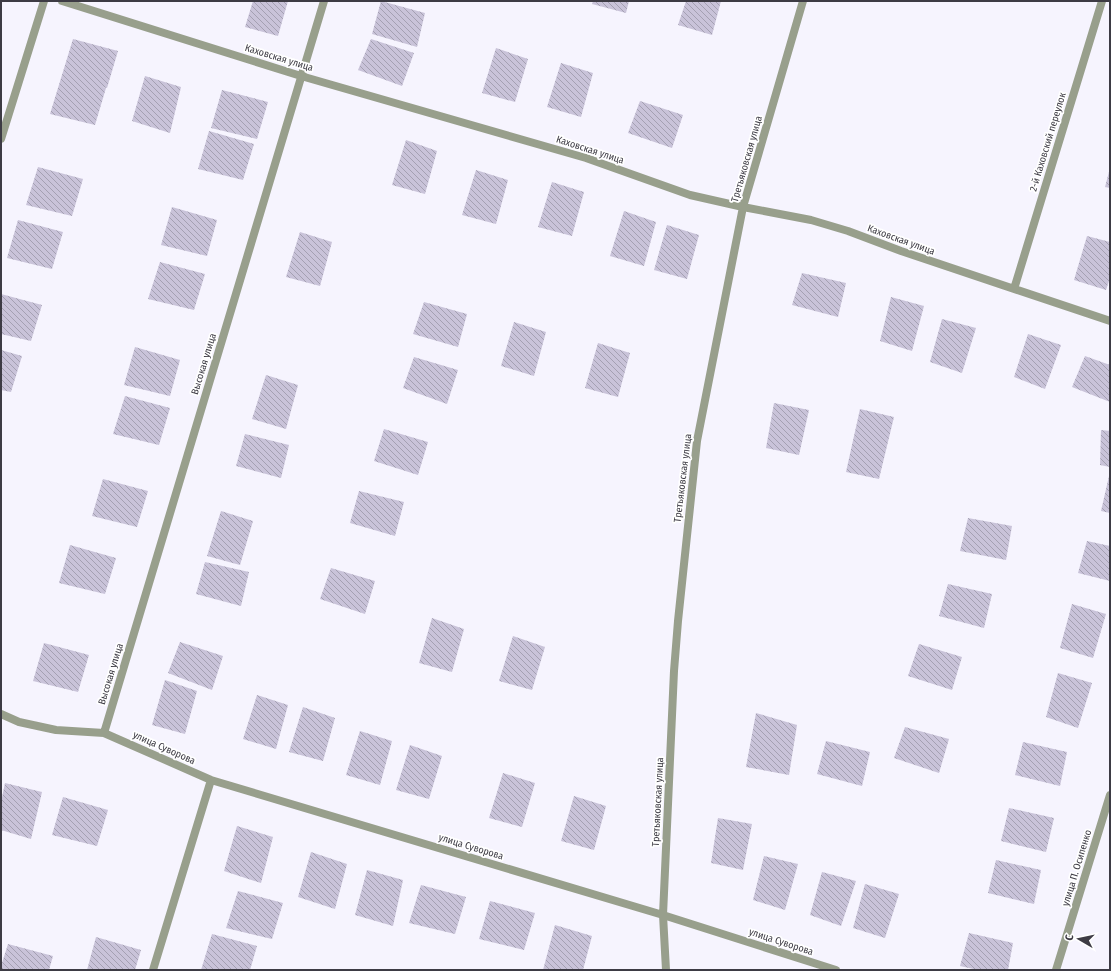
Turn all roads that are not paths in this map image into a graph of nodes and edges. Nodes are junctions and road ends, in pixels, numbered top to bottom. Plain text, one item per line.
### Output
1 (44, 1) edge
2 (62, 1) edge
3 (324, 1) edge
4 (803, 1) edge
5 (1102, 1) edge
6 (301, 76) junction
7 (1, 139) edge
8 (743, 207) junction
9 (1014, 289) junction
10 (1110, 321) edge
11 (1, 714) edge
12 (104, 733) junction
13 (211, 780) junction
14 (1110, 795) edge
15 (663, 915) junction
16 (153, 970) edge
17 (666, 970) edge
18 (836, 970) edge
19 (1056, 970) edge

1 - 7 street
2 - 6 street, Каховская улица
3 - 6 street, Высокая улица
4 - 8 street, Третьяковская улица
5 - 9 street, 2-й Каховский переулок
6 - 8 street, Каховская улица
6 - 12 street, Высокая улица
8 - 9 street, Каховская улица
8 - 15 street, Третьяковская улица
9 - 10 street, Каховская улица
11 - 12 street
12 - 13 street, улица Суворова
13 - 15 street, улица Суворова
13 - 16 street
14 - 19 street, улица П. Осипенко
15 - 17 street, Третьяковская улица
15 - 18 street, улица Суворова

